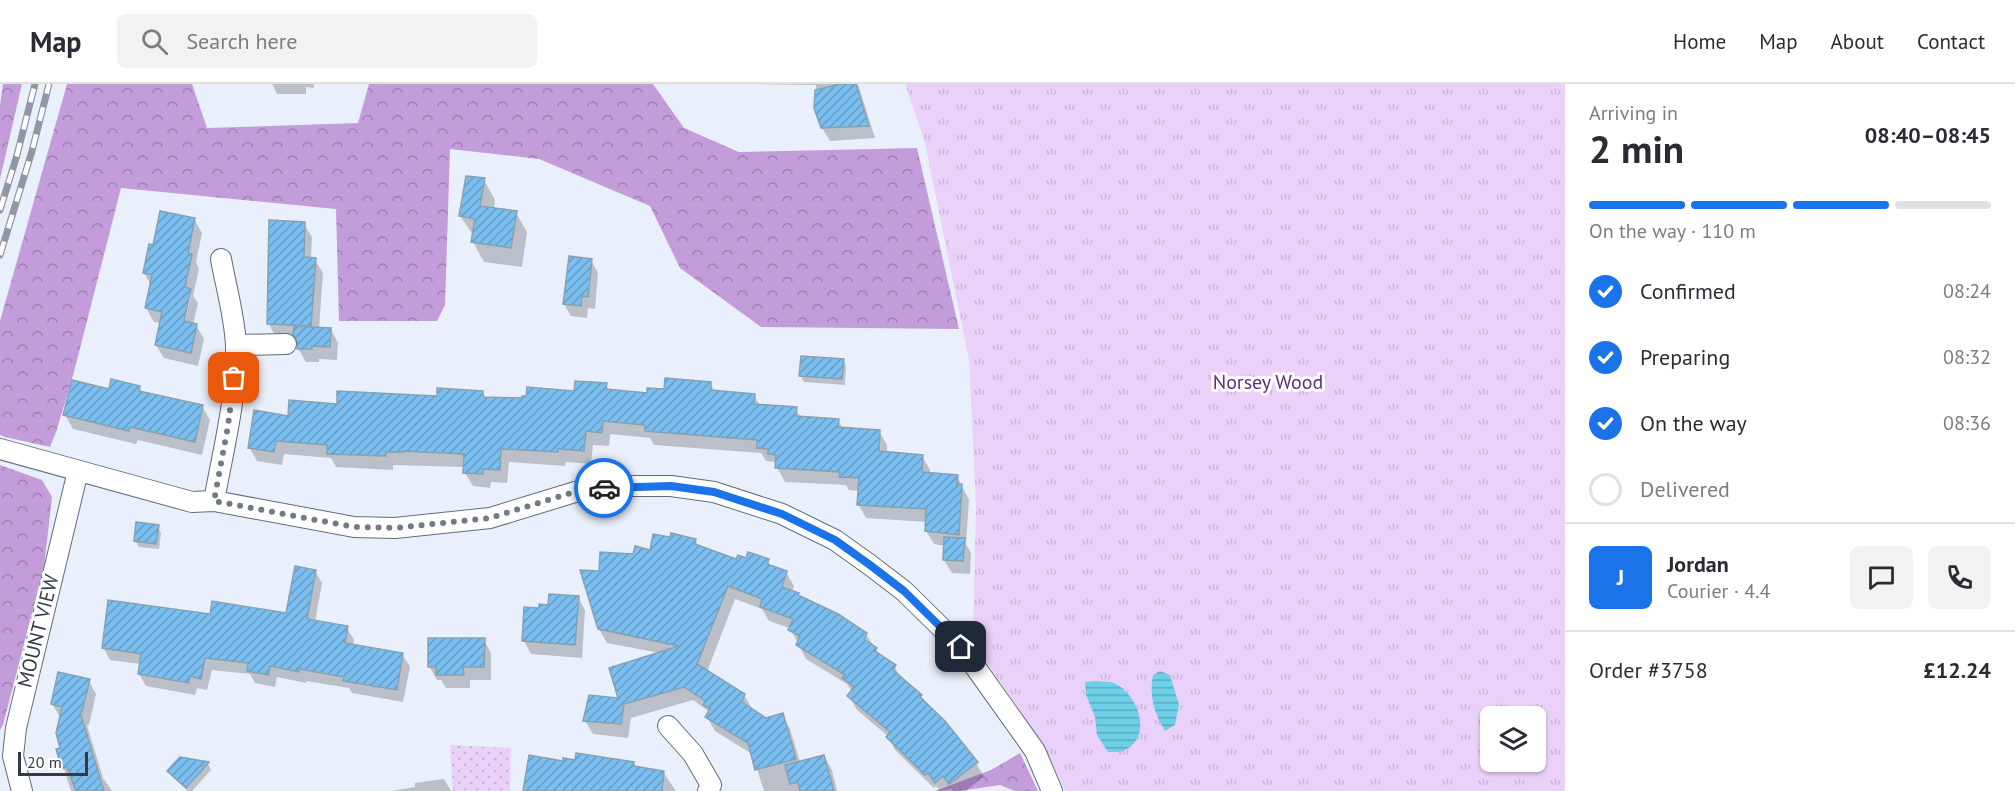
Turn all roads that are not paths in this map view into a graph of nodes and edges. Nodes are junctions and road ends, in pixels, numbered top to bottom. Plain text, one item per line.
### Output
1 (221, 259) dead end
2 (286, 344) dead end
3 (236, 345) junction
4 (0, 449) edge
5 (78, 471) junction
6 (214, 501) junction
7 (668, 726) dead end
8 (712, 789) edge
9 (22, 791) edge
10 (1052, 791) edge

1 - 3 street
2 - 3 street
3 - 6 street
4 - 5 street
5 - 6 street
5 - 9 street, MOUNT VIEW
6 - 10 street
7 - 8 street

